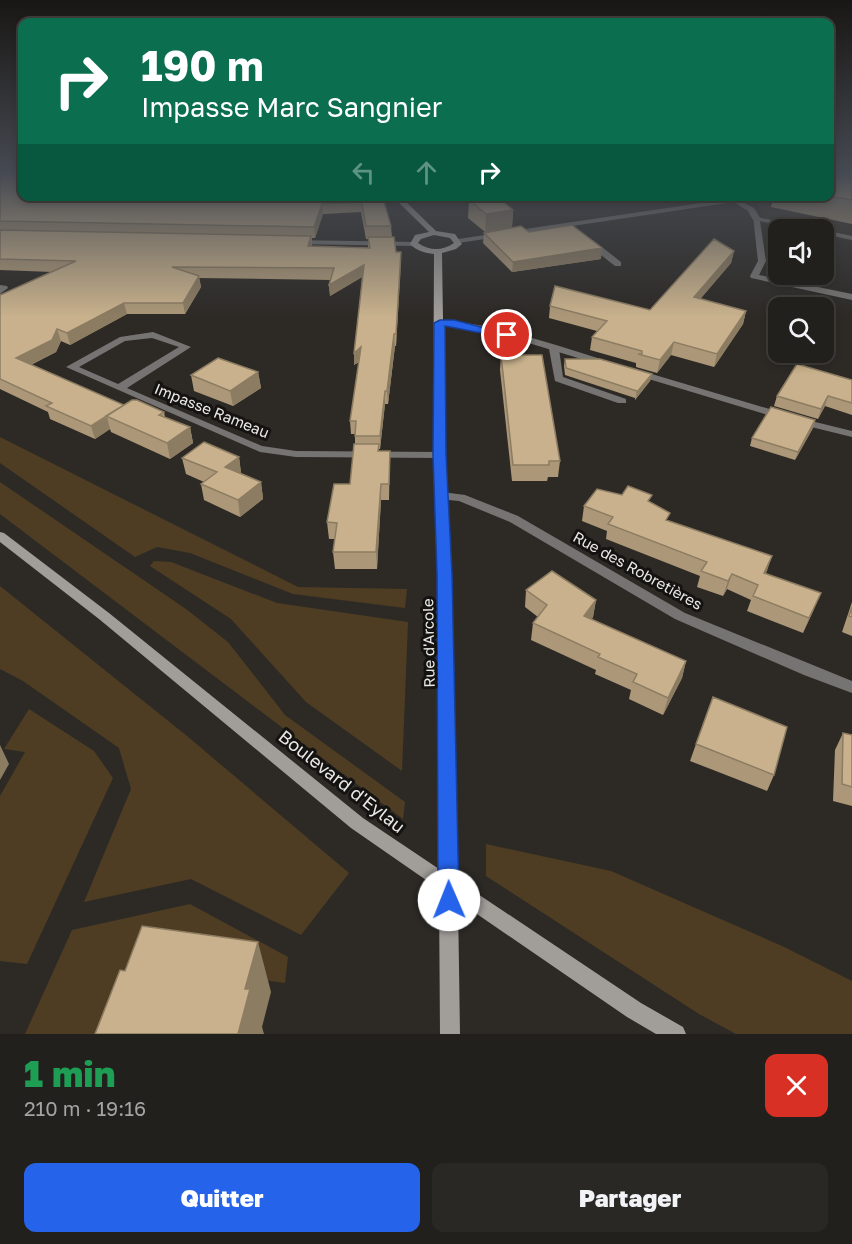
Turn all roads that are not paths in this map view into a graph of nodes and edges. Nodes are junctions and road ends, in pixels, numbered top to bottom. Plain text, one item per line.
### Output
1 (422, 221) edge
2 (604, 221) edge
3 (756, 221) edge
4 (434, 233) junction
5 (834, 234) edge
6 (583, 237) edge
7 (852, 238) edge
8 (458, 241) junction
9 (291, 242) edge
10 (414, 244) junction
11 (438, 251) junction
12 (618, 264) dead end
13 (852, 297) edge
14 (440, 323) junction
15 (554, 349) junction
16 (610, 365) edge
17 (621, 368) edge
18 (119, 388) junction
19 (621, 401) dead end
20 (852, 434) edge
21 (439, 455) junction
22 (442, 496) junction
23 (0, 536) edge
24 (852, 687) edge
25 (450, 1034) edge
26 (676, 1034) edge

1 - 4 main road
2 - 8 street
3 - 13 street
4 - 8 main road
4 - 10 main road
5 - 7 street
6 - 12 street
8 - 11 main road
9 - 10 street
10 - 11 main road
11 - 14 main road, Rue d'Arcole
14 - 15 street
14 - 21 main road, Rue d'Arcole
15 - 16 street
15 - 19 street
17 - 20 street
18 - 18 street, Impasse Rameau
18 - 21 street, Impasse Rameau
21 - 22 main road, Rue d'Arcole
22 - 24 street, Rue des Robretières
22 - 25 main road, Rue d'Arcole
23 - 26 main road, Boulevard d'Eylau

